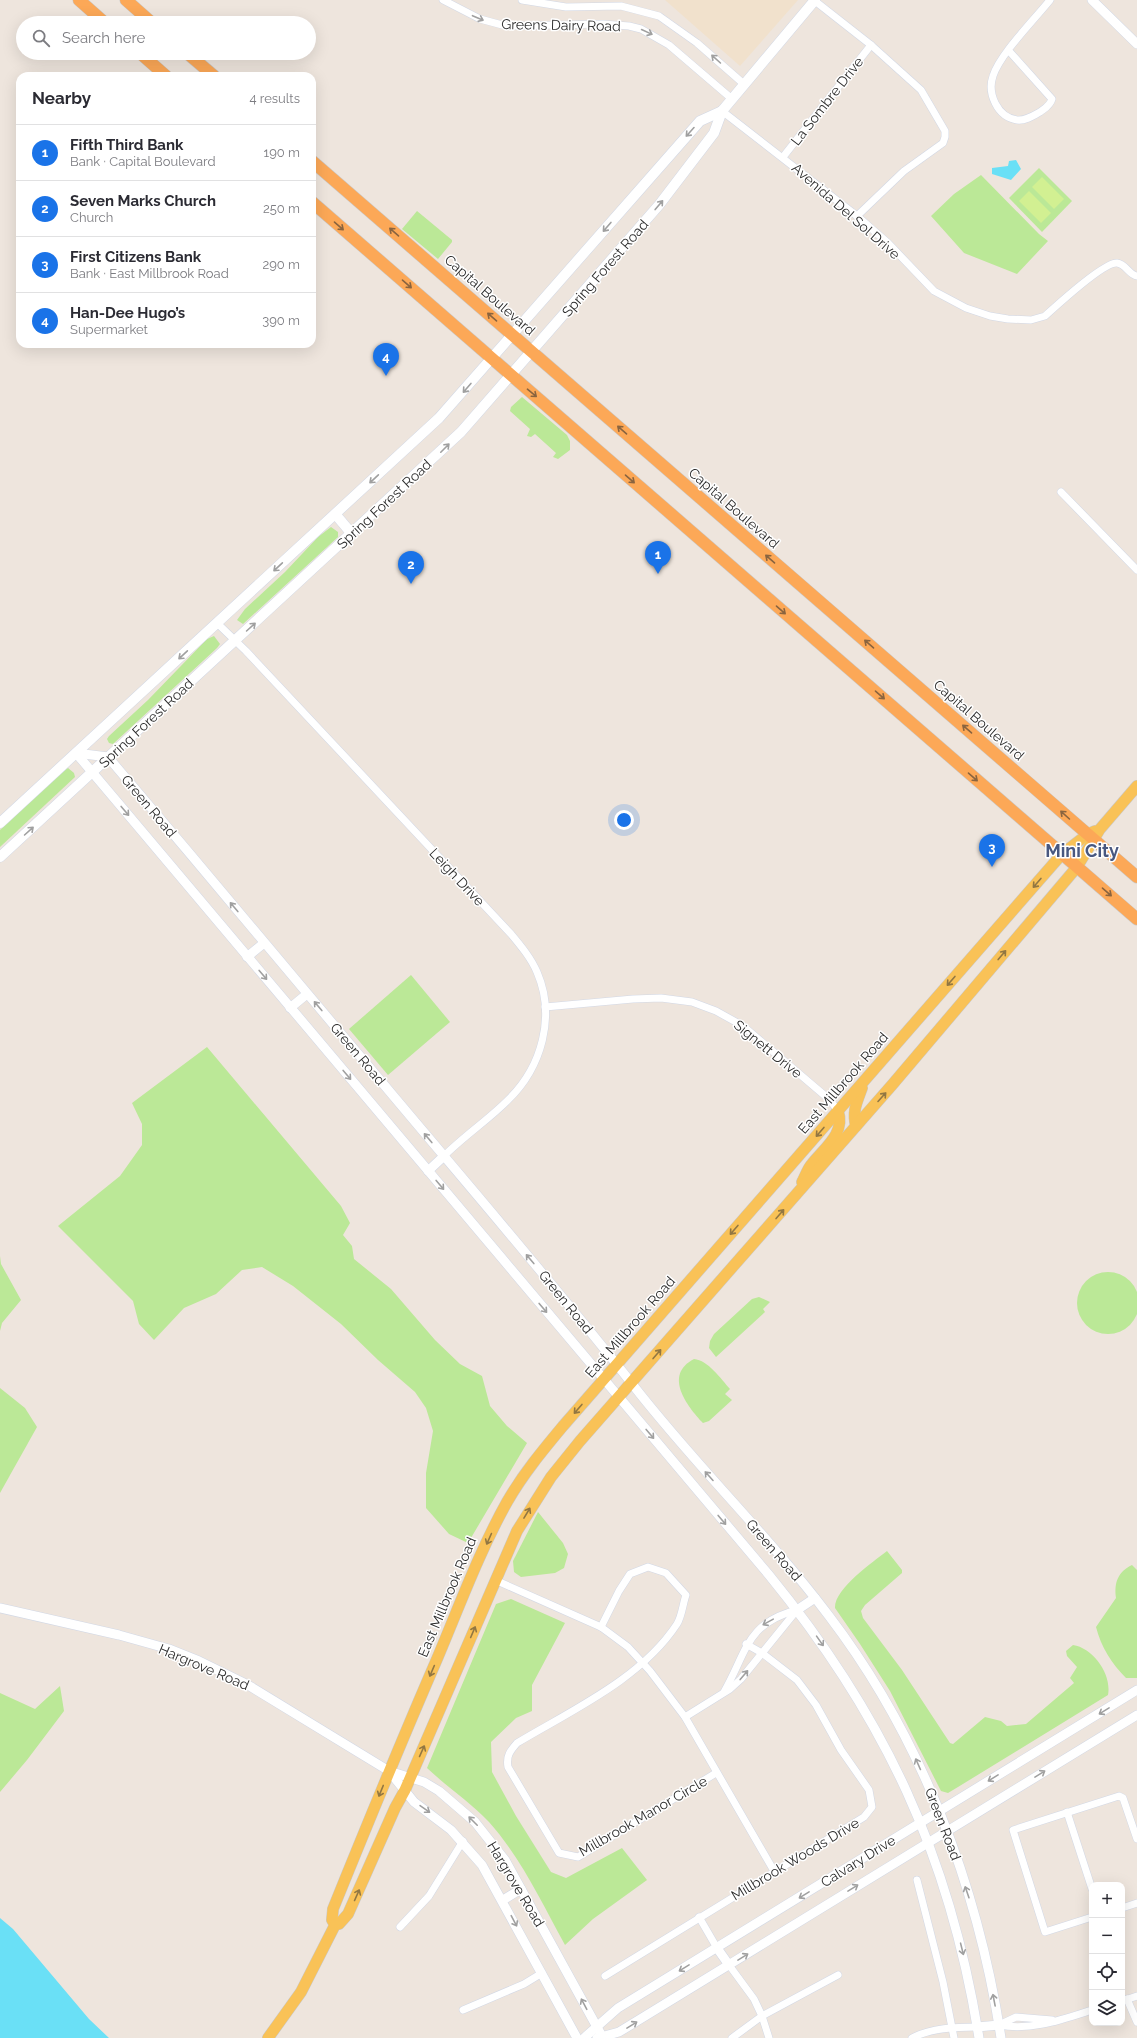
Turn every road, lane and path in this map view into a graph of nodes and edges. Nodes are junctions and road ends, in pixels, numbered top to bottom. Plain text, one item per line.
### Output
1 (79, 0) edge
2 (443, 0) edge
3 (522, 0) edge
4 (815, 0) edge
5 (1050, 0) edge
6 (1092, 0) edge
7 (130, 2) edge
8 (97, 16) edge
9 (145, 16) edge
10 (1137, 44) edge
11 (871, 45) junction
12 (1008, 51) junction
13 (148, 60) edge
14 (196, 60) edge
15 (161, 72) edge
16 (209, 72) edge
17 (745, 85) junction
18 (732, 99) junction
19 (722, 110) junction
20 (783, 157) junction
21 (316, 164) edge
22 (316, 205) edge
23 (857, 216) junction
24 (1137, 276) edge
25 (513, 335) junction
26 (532, 352) junction
27 (492, 359) junction
28 (511, 375) junction
29 (1061, 492) dead end
30 (336, 515) junction
31 (352, 534) junction
32 (1137, 570) edge
33 (217, 623) junction
34 (236, 641) junction
35 (76, 753) junction
36 (108, 757) junction
37 (93, 773) junction
38 (1137, 786) edge
39 (0, 823) edge
40 (1094, 835) junction
41 (1062, 854) junction
42 (0, 857) edge
43 (1077, 867) junction
44 (1137, 878) edge
45 (1137, 919) edge
46 (264, 943) junction
47 (247, 957) junction
48 (307, 994) junction
49 (545, 1007) junction
50 (290, 1008) junction
51 (866, 1078) junction
52 (838, 1111) junction
53 (856, 1126) junction
54 (444, 1156) junction
55 (428, 1171) junction
56 (796, 1196) junction
57 (617, 1364) junction
58 (604, 1380) junction
59 (632, 1383) junction
60 (619, 1397) junction
61 (696, 1463) junction
62 (683, 1474) junction
63 (495, 1580) junction
64 (815, 1598) junction
65 (0, 1608) edge
66 (797, 1610) junction
67 (601, 1627) junction
68 (746, 1644) junction
69 (762, 1653) junction
70 (643, 1663) junction
71 (1137, 1690) edge
72 (722, 1694) junction
73 (1137, 1714) edge
74 (685, 1717) junction
75 (389, 1771) junction
76 (716, 1773) junction
77 (410, 1778) junction
78 (405, 1790) junction
79 (939, 1811) junction
80 (1067, 1812) junction
81 (920, 1823) junction
82 (947, 1831) junction
83 (463, 1840) junction
84 (1137, 1840) edge
85 (929, 1842) junction
86 (774, 1870) junction
87 (917, 1880) dead end
88 (1090, 1882) edge
89 (521, 1889) junction
90 (503, 1900) junction
91 (1137, 1903) edge
92 (1125, 1907) edge
93 (699, 1918) junction
94 (1089, 1918) edge
95 (335, 1925) junction
96 (400, 1927) dead end
97 (717, 1948) junction
98 (731, 1969) junction
99 (542, 1973) junction
100 (838, 1975) dead end
101 (605, 1976) dead end
102 (1137, 1996) edge
103 (1125, 2000) edge
104 (463, 2010) dead end
105 (1089, 2011) edge
106 (762, 2016) junction
107 (1053, 2020) junction
108 (1137, 2022) edge
109 (999, 2025) junction
110 (977, 2026) junction
111 (597, 2027) junction
112 (952, 2027) junction
113 (268, 2038) edge
114 (577, 2038) edge
115 (584, 2038) edge
116 (600, 2038) edge
117 (732, 2038) edge
118 (769, 2038) edge
119 (912, 2038) edge
120 (954, 2038) edge
121 (979, 2038) edge
122 (1001, 2038) edge

1 - 8 highway
2 -> 18 street, Greens Dairy Road
17 -> 3 street, Greens Dairy Road
4 - 11 street
4 - 17 main road, Spring Forest Road
5 - 12 street
6 - 10 street
7 - 9 highway
11 - 20 street, La Sombre Drive
11 - 23 street
12 - 12 street
13 - 15 highway
14 - 16 highway
17 - 18 main road, Spring Forest Road
18 - 19 main road, Spring Forest Road
19 - 20 street, Avenida Del Sol Drive
19 -> 25 main road, Spring Forest Road
26 -> 19 main road, Spring Forest Road
20 - 23 street, Avenida Del Sol Drive
25 -> 21 highway, Capital Boulevard
22 -> 27 highway
23 - 24 street, Avenida Del Sol Drive
25 - 26 highway, Capital Boulevard
25 - 27 main road, Spring Forest Road
26 - 28 main road, Spring Forest Road
40 -> 26 highway, Capital Boulevard
27 - 28 highway
27 -> 30 main road, Spring Forest Road
31 -> 28 main road, Spring Forest Road
28 -> 41 highway
29 - 32 street
30 - 31 main road
30 -> 33 main road, Spring Forest Road
34 -> 31 main road, Spring Forest Road
33 - 34 street, Leigh Drive
33 -> 35 main road, Spring Forest Road
34 - 36 main road, Spring Forest Road
34 - 49 street, Leigh Drive
35 - 36 street
35 - 37 street, Green Road
35 - 39 main road, Spring Forest Road
36 - 37 main road, Spring Forest Road
46 -> 36 street, Green Road
42 -> 37 main road, Spring Forest Road
37 -> 47 street, Green Road
38 - 40 main road
40 - 41 main road, East Millbrook Road
40 - 43 main road, East Millbrook Road
40 - 44 highway, Capital Boulevard
41 - 43 highway
41 -> 51 main road, East Millbrook Road
43 -> 45 highway
53 -> 43 main road, East Millbrook Road
46 - 47 street
46 - 48 street, Green Road
47 -> 50 street, Green Road
48 - 50 street
54 -> 48 street, Green Road
49 - 52 street, Signett Drive
49 - 54 street, Leigh Drive
50 -> 55 street, Green Road
51 - 52 main road, East Millbrook Road
51 - 53 main road
52 - 56 main road
52 -> 57 main road, East Millbrook Road
53 - 56 main road, East Millbrook Road
54 - 55 street
57 -> 54 street, Green Road
55 -> 58 street, Green Road
59 -> 56 main road, East Millbrook Road
57 - 58 main road, East Millbrook Road
57 - 59 street, Green Road
58 - 60 street, Green Road
58 -> 75 main road, East Millbrook Road
59 - 60 main road, East Millbrook Road
59 - 61 street, Green Road
60 -> 62 street, Green Road
63 -> 60 main road, East Millbrook Road
61 - 62 street
64 -> 61 street, Green Road
62 -> 66 street, Green Road
63 - 67 street
77 -> 63 main road, East Millbrook Road
64 - 66 street
79 -> 64 street, Green Road
65 - 75 street, Hargrove Road
66 -> 68 street
66 - 69 street
66 -> 81 street, Green Road
67 - 70 street
67 - 70 street
68 - 69 street, Millbrook Woods Drive
68 - 72 street
72 -> 69 street
69 - 86 street, Millbrook Woods Drive
70 - 74 street
70 - 76 street, Millbrook Manor Circle
71 -> 79 street, Calvary Drive
72 - 74 street
82 -> 73 street, Calvary Drive
74 - 76 street
75 - 77 street, Hargrove Road
75 - 78 street, Hargrove Road
75 -> 95 main road, East Millbrook Road
76 - 86 street
77 - 78 main road, East Millbrook Road
89 -> 77 street, Hargrove Road
78 -> 83 street, Hargrove Road
95 -> 78 main road, East Millbrook Road
79 - 81 street, Calvary Drive
79 - 82 street, Green Road
80 - 84 street
80 - 88 street
80 - 94 street
81 - 85 street, Green Road
81 -> 97 street, Calvary Drive
82 - 85 street, Calvary Drive
109 -> 82 street, Green Road
83 - 90 street, Hargrove Road
83 - 96 street
98 -> 85 street, Calvary Drive
85 -> 110 street, Green Road
86 - 93 street, Millbrook Woods Drive
87 - 112 street
89 - 90 street
111 -> 89 street, Hargrove Road
90 -> 99 street, Hargrove Road
91 - 92 street
93 - 97 street
93 - 101 street, Millbrook Woods Drive
95 - 113 main road, East Millbrook Road
97 - 98 street
97 -> 111 street, Calvary Drive
98 - 106 street
116 -> 98 street, Calvary Drive
99 - 104 street
99 - 114 street, Hargrove Road
100 - 106 street
102 - 103 street
103 - 108 street
105 - 107 street
106 - 117 street
106 - 118 street
107 - 109 street
107 - 109 street
109 - 110 street
109 - 122 street, Green Road
110 - 112 street
110 - 121 street, Green Road
111 - 115 street, Calvary Drive
111 - 116 street, Hargrove Road
112 - 119 street
112 - 120 street

